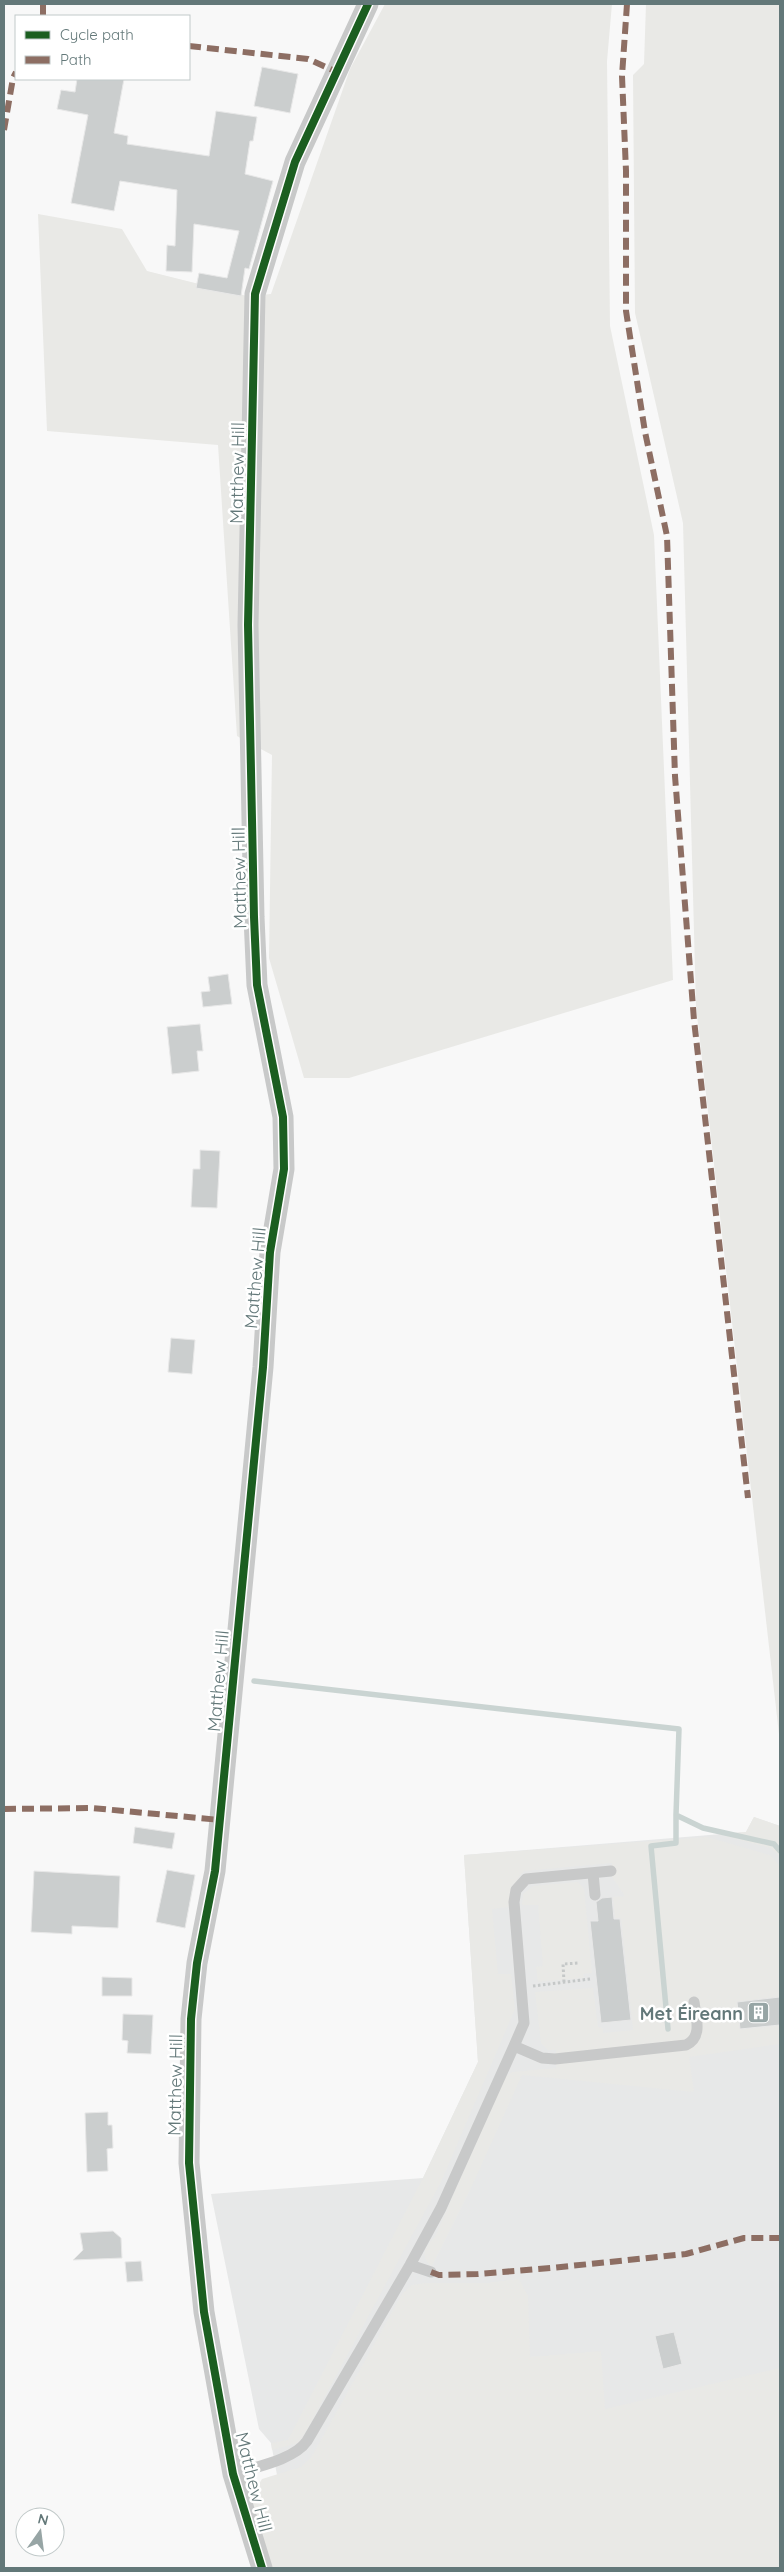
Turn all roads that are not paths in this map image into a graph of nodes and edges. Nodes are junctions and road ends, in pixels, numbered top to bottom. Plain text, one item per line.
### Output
1 (368, 4) edge
2 (610, 1871) dead end
3 (593, 1873) junction
4 (595, 1896) dead end
5 (694, 2002) dead end
6 (514, 2046) junction
7 (410, 2265) junction
8 (431, 2272) dead end
9 (233, 2474) junction
10 (262, 2568) edge

1 - 9 street, Matthew Hill
2 - 3 lane
3 - 4 lane
3 - 6 lane
5 - 6 lane
6 - 7 lane
7 - 8 lane
7 - 9 lane
9 - 10 street, Matthew Hill

